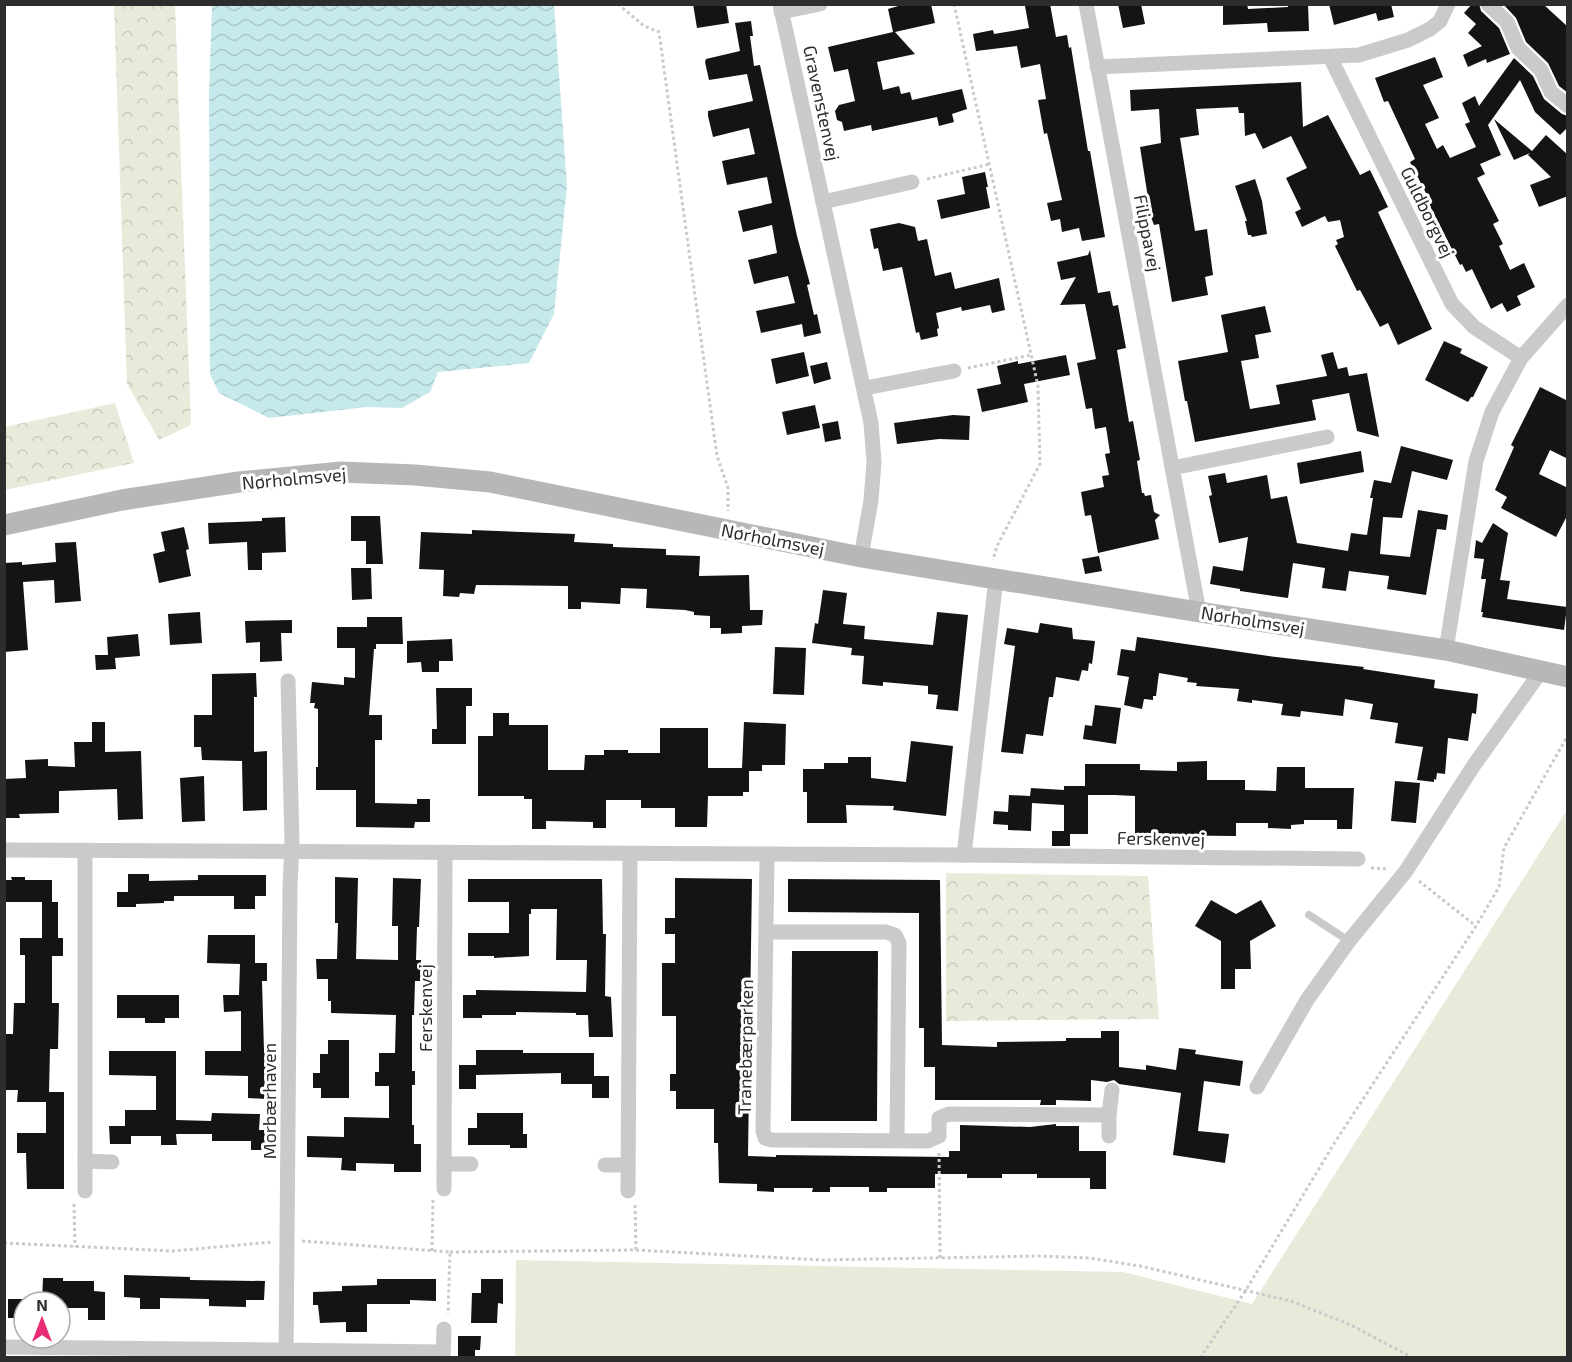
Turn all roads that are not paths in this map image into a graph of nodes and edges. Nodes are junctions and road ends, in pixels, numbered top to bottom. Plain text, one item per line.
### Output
1 (820, 4) edge
2 (1086, 4) edge
3 (1448, 4) edge
4 (1488, 4) edge
5 (780, 8) edge
6 (1330, 57) junction
7 (1097, 66) junction
8 (1568, 106) edge
9 (912, 182) road end
10 (823, 202) junction
11 (1568, 305) edge
12 (1521, 358) junction
13 (954, 370) road end
14 (865, 388) junction
15 (1327, 437) dead end
16 (1172, 468) junction
17 (4, 525) edge
18 (861, 557) junction
19 (996, 579) junction
20 (1199, 612) junction
21 (1446, 650) junction
22 (1542, 670) junction
23 (1568, 677) edge
24 (288, 681) dead end
25 (4, 850) edge
26 (85, 851) junction
27 (291, 852) junction
28 (445, 852) junction
29 (630, 855) junction
30 (767, 855) junction
31 (964, 855) junction
32 (1358, 859) road end
33 (1310, 915) dead end
34 (767, 932) junction
35 (1349, 941) junction
36 (1257, 1087) dead end
37 (1112, 1090) dead end
38 (1109, 1115) junction
39 (1109, 1136) dead end
40 (897, 1140) junction
41 (85, 1161) junction
42 (112, 1162) dead end
43 (444, 1164) junction
44 (471, 1164) dead end
45 (605, 1165) dead end
46 (628, 1165) junction
47 (444, 1189) road end
48 (85, 1191) road end
49 (628, 1191) road end
50 (444, 1329) road end
51 (4, 1347) edge
52 (26, 1352) edge
53 (286, 1354) edge
54 (443, 1355) edge

1 - 5 street, Gravenstenvej
2 - 7 street, Filippavej
3 - 6 street
4 - 8 street
5 - 10 street, Gravenstenvej
6 - 7 street
6 - 12 street, Guldborgvej
7 - 16 street, Filippavej
9 - 10 street
10 - 14 street, Gravenstenvej
11 - 12 street
12 - 21 street
13 - 14 street
14 - 18 street, Gravenstenvej
15 - 16 street
16 - 20 street, Filippavej
17 - 18 street, Nørholmsvej
18 - 19 street, Nørholmsvej
19 - 20 street, Nørholmsvej
19 - 31 street
20 - 21 street, Nørholmsvej
21 - 22 street, Nørholmsvej
22 - 23 street, Nørholmsvej
22 - 35 street
24 - 27 street
25 - 26 street, Ferskenvej
26 - 27 street, Ferskenvej
26 - 41 street
27 - 28 street, Ferskenvej
27 - 53 street, Morbærhaven
28 - 29 street, Ferskenvej
28 - 43 street, Ferskenvej
29 - 30 street, Ferskenvej
29 - 46 street
30 - 31 street, Ferskenvej
30 - 34 street, Tranebærparken
31 - 32 street, Ferskenvej
33 - 35 lane
34 - 40 street
34 - 40 street, Tranebærparken
35 - 36 street
37 - 38 street
38 - 39 street
38 - 40 street, Tranebærparken
41 - 42 street
41 - 48 street
43 - 44 street
43 - 47 street, Ferskenvej
45 - 46 street
46 - 49 street
50 - 54 street
51 - 52 street
52 - 53 street
53 - 54 street

